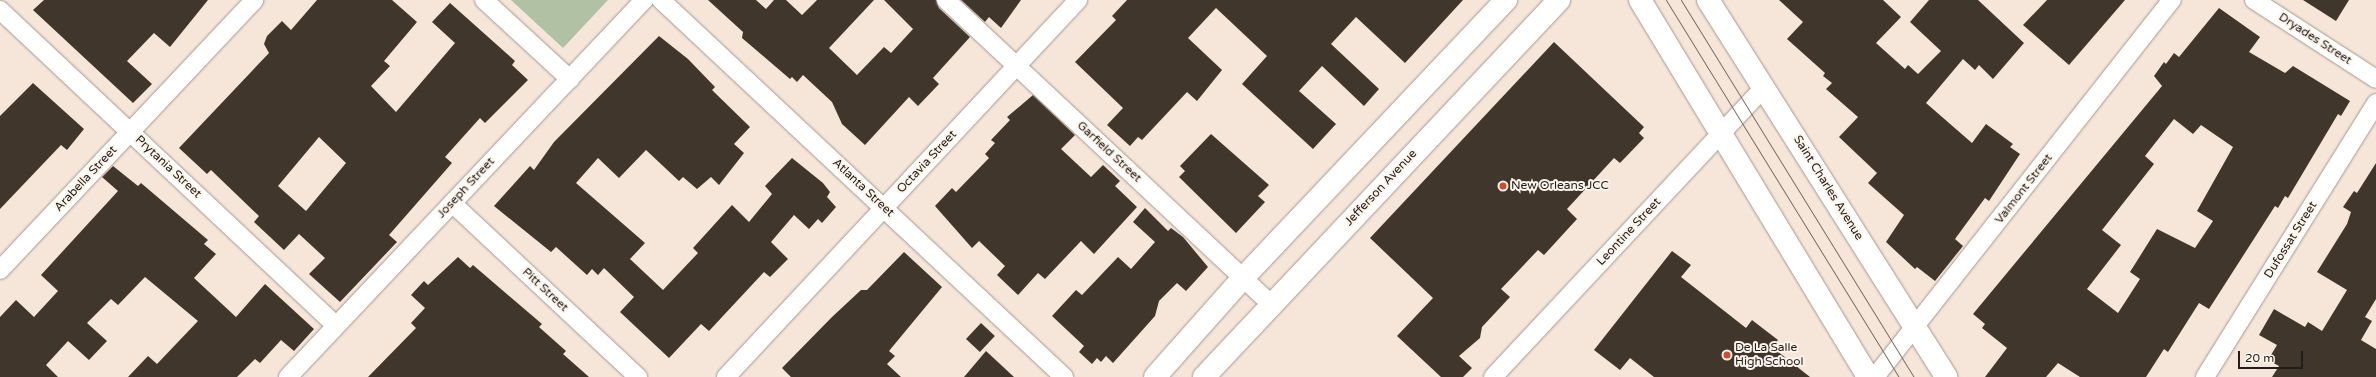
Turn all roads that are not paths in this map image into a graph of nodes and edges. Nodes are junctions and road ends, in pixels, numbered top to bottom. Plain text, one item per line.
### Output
1 (254, 0) edge
2 (484, 0) edge
3 (644, 0) edge
4 (661, 0) edge
5 (946, 0) edge
6 (1078, 0) edge
7 (1506, 0) edge
8 (1559, 0) edge
9 (1640, 0) edge
10 (1708, 0) edge
11 (2172, 0) edge
12 (2254, 0) edge
13 (0, 10) edge
14 (1017, 65) junction
15 (570, 79) junction
16 (2376, 79) edge
17 (1764, 87) junction
18 (2376, 103) edge
19 (131, 132) junction
20 (1719, 136) junction
21 (452, 203) junction
22 (884, 208) junction
23 (0, 270) edge
24 (1243, 278) junction
25 (1272, 305) junction
26 (336, 325) junction
27 (1916, 327) junction
28 (288, 377) edge
29 (638, 377) edge
30 (726, 377) edge
31 (1064, 377) edge
32 (1155, 377) edge
33 (1204, 377) edge
34 (1494, 377) edge
35 (1868, 377) edge
36 (1875, 377) edge
37 (1946, 377) edge
38 (2206, 377) edge

1 - 19 street, Arabella Street
2 - 15 street
3 - 15 street, Joseph Street
4 - 22 street, Atlanta Street
5 - 14 street, Garfield Street
6 - 14 street, Octavia Street
7 - 24 street
8 - 25 street, Jefferson Avenue
9 - 20 street
10 - 17 street, Saint Charles Avenue
11 - 27 street, Valmont Street
12 - 16 street, Dryades Street
13 - 19 street, Prytania Street
14 - 22 street, Octavia Street
14 - 24 street, Garfield Street
15 - 21 street, Joseph Street
17 - 20 street, Leontine Street
17 - 27 street, Saint Charles Avenue
18 - 38 street, Dufossat Street
19 - 23 street, Arabella Street
19 - 26 street, Prytania Street
20 - 34 street, Leontine Street
20 - 35 street
21 - 26 street, Joseph Street
21 - 29 street, Pitt Street
22 - 30 street, Octavia Street
22 - 31 street, Atlanta Street
24 - 25 street, Garfield Street
24 - 32 street
25 - 33 street, Jefferson Avenue
26 - 28 street, Joseph Street
27 - 36 street, Valmont Street
27 - 37 street, Saint Charles Avenue

